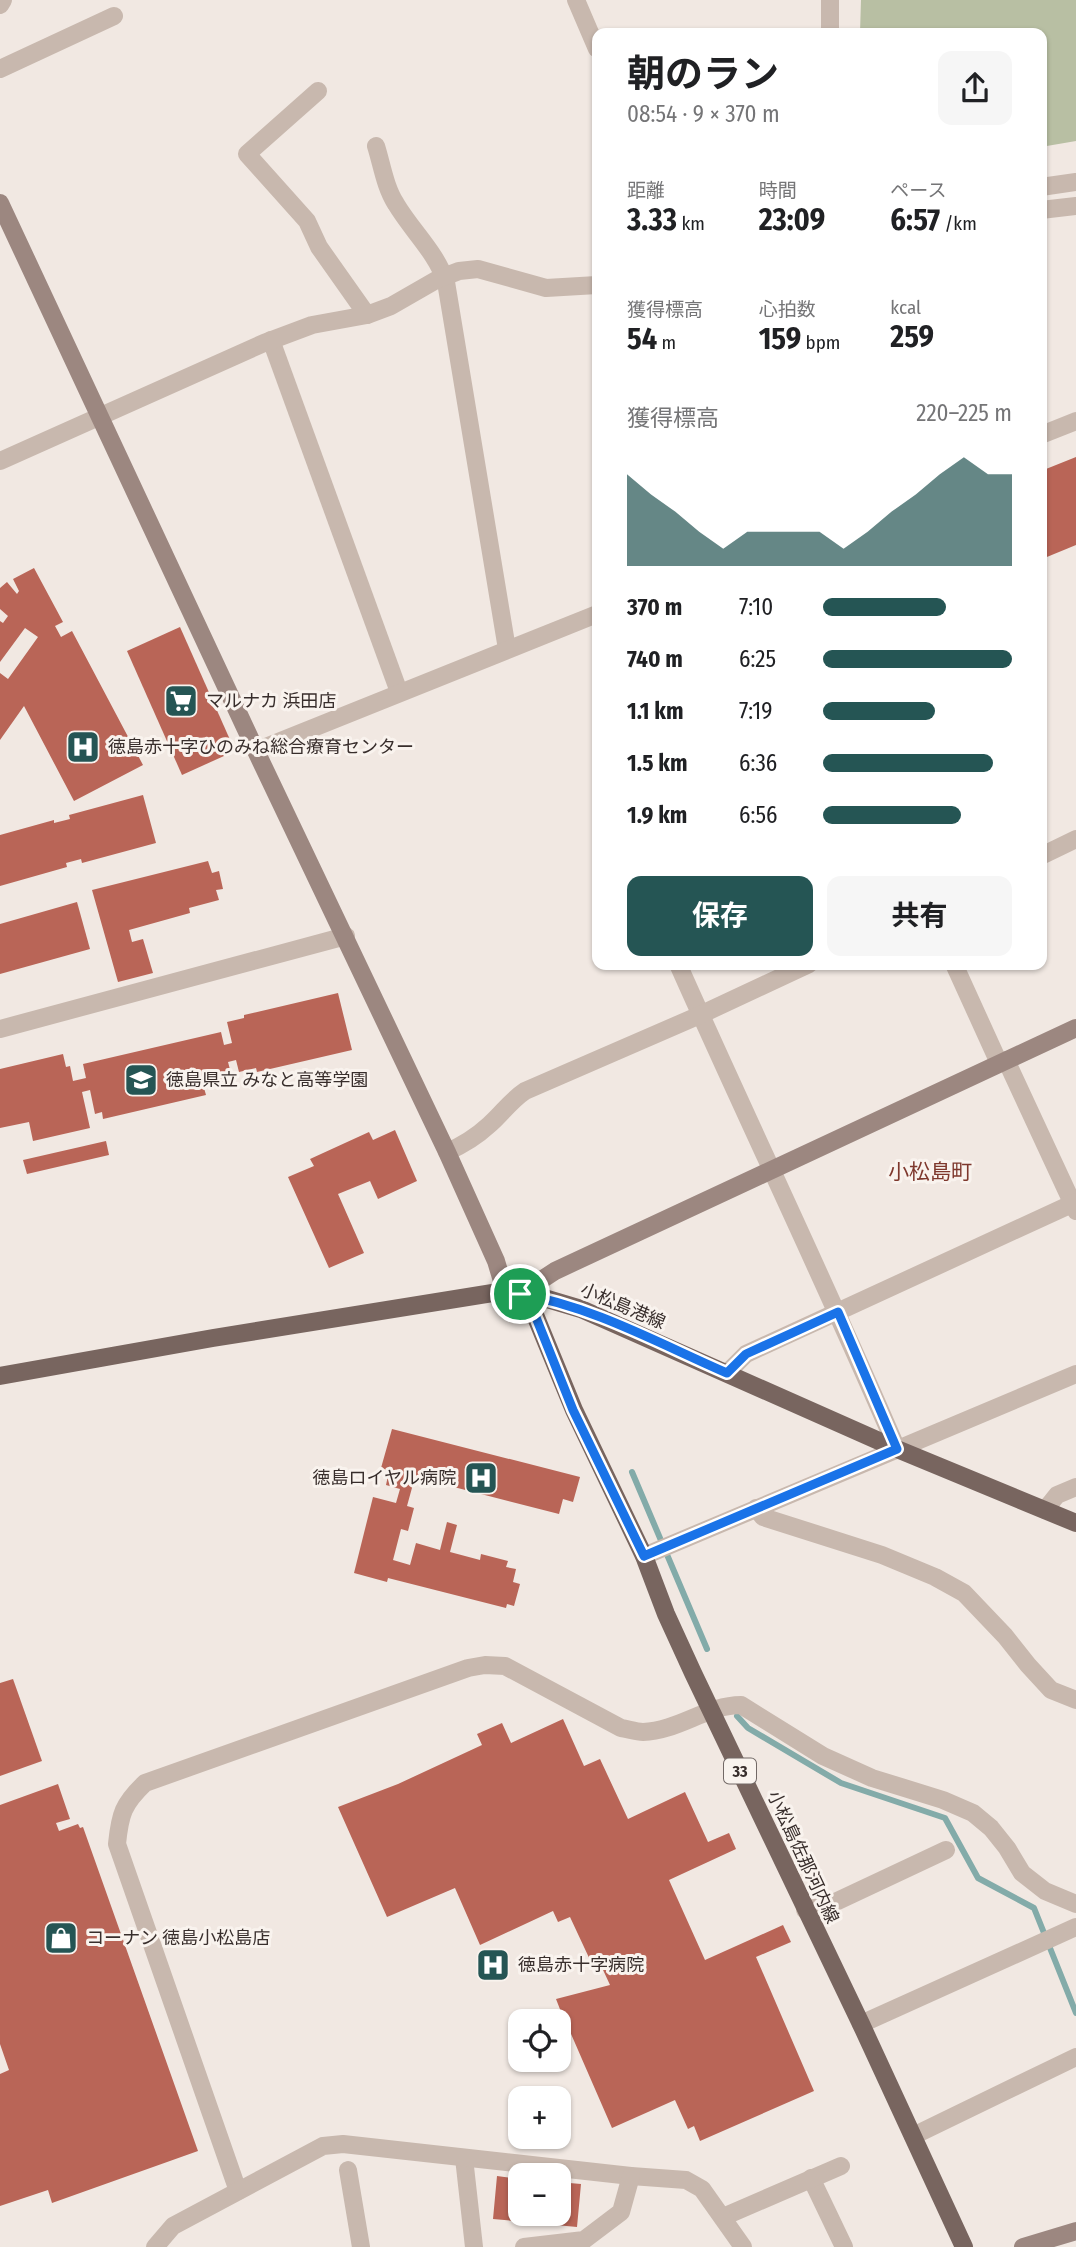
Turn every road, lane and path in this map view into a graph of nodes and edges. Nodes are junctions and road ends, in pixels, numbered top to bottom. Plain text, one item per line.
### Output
1 (3, 0) edge
2 (576, 0) edge
3 (830, 0) edge
4 (0, 5) edge
5 (114, 16) dead end
6 (830, 28) edge
7 (592, 37) edge
8 (0, 69) edge
9 (318, 91) dead end
10 (376, 146) dead end
11 (1076, 182) edge
12 (1047, 186) edge
13 (0, 203) edge
14 (1076, 206) edge
15 (1047, 209) edge
16 (444, 277) junction
17 (592, 285) edge
18 (367, 315) junction
19 (271, 340) junction
20 (101, 418) junction
21 (1076, 421) edge
22 (1047, 433) edge
23 (0, 461) edge
24 (592, 616) edge
25 (507, 649) junction
26 (399, 692) junction
27 (256, 751) junction
28 (1076, 839) edge
29 (1047, 853) edge
30 (346, 936) junction
31 (681, 970) edge
32 (796, 970) edge
33 (957, 970) edge
34 (700, 1015) junction
35 (1076, 1028) edge
36 (0, 1029) edge
37 (1003, 1062) junction
38 (447, 1152) junction
39 (771, 1170) junction
40 (1075, 1205) edge
41 (512, 1293) junction
42 (838, 1312) junction
43 (727, 1373) junction
44 (1076, 1374) edge
45 (0, 1376) edge
46 (897, 1449) junction
47 (1076, 1487) edge
48 (756, 1508) junction
49 (1045, 1510) junction
50 (1076, 1523) edge
51 (657, 1551) junction
52 (1076, 1700) edge
53 (711, 1711) junction
54 (946, 1850) dead end
55 (1076, 1904) edge
56 (805, 1910) junction
57 (1076, 1927) edge
58 (861, 2024) junction
59 (1076, 2057) edge
60 (913, 2136) junction
61 (464, 2158) junction
62 (841, 2166) dead end
63 (348, 2171) dead end
64 (631, 2176) junction
65 (811, 2178) junction
66 (238, 2191) junction
67 (723, 2217) junction
68 (1076, 2231) edge
69 (585, 2244) edge
70 (155, 2247) edge
71 (361, 2247) edge
72 (474, 2247) edge
73 (524, 2247) edge
74 (743, 2247) edge
75 (844, 2247) edge
76 (964, 2247) edge
77 (1023, 2247) edge

1 - 4 street
2 - 7 street
3 - 6 street
5 - 8 street
9 - 18 street
10 - 16 street
11 - 12 street
13 - 20 street
14 - 15 street
16 - 17 street
16 - 18 street
16 - 25 street
18 - 19 street
19 - 20 street
19 - 26 street
20 - 23 street
20 - 27 street
21 - 22 street
24 - 25 street
25 - 26 street
26 - 27 street
27 - 30 street
28 - 29 street
30 - 36 street
30 - 38 street
31 - 34 street
32 - 34 street
33 - 37 street
34 - 38 street
34 - 39 street
35 - 37 street
37 - 39 street
37 - 40 street
38 - 41 street
39 - 41 street
39 - 42 street
40 - 42 street
41 - 43 main road, 小松島港線
41 - 45 main road, 小松島港線
41 - 51 main road, 小松島佐那河内線 / 33
42 - 43 street
42 - 46 street
43 - 46 main road, 小松島港線
44 - 46 street
46 - 48 street
46 - 49 main road, 小松島港線
47 - 49 street
48 - 51 street
48 - 52 street
49 - 50 main road, 小松島港線
51 - 53 main road, 小松島佐那河内線 / 33
53 - 55 street
53 - 56 main road, 小松島佐那河内線 / 33
53 - 66 street
54 - 56 street
56 - 58 main road, 小松島佐那河内線 / 33
57 - 58 street
58 - 60 main road, 小松島佐那河内線 / 33
59 - 60 street
60 - 76 main road, 小松島佐那河内線 / 33
61 - 64 street
61 - 66 street
61 - 72 street
62 - 65 street
63 - 71 street
64 - 67 street
64 - 69 street
65 - 67 street
65 - 75 street
66 - 70 street
67 - 74 street
68 - 77 street
69 - 73 street

